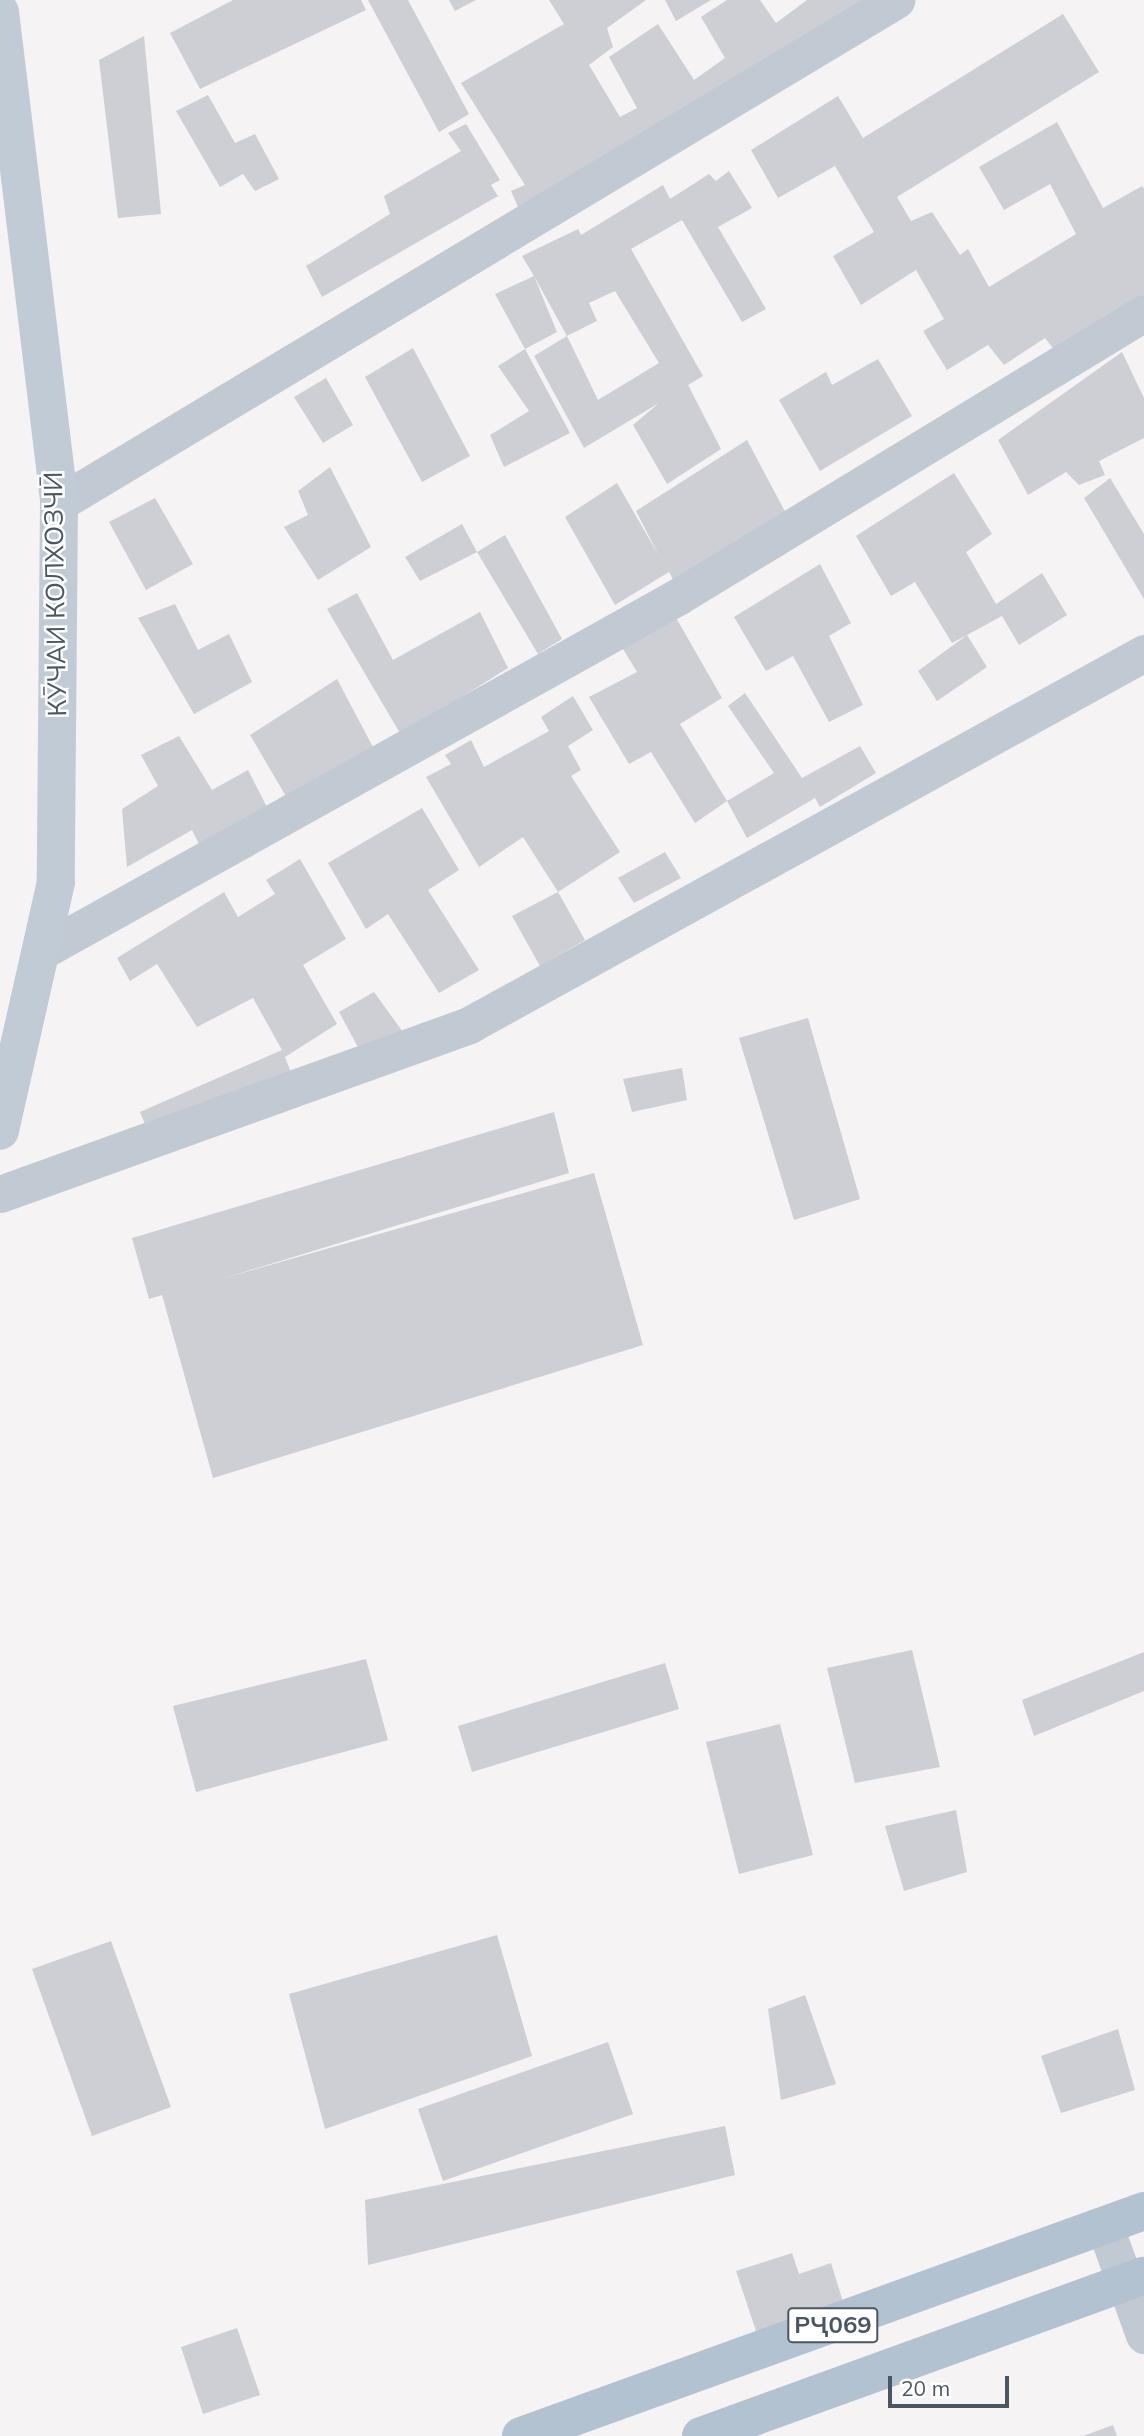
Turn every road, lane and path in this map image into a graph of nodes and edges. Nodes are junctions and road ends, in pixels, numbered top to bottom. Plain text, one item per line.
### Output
1 (896, 0) edge
2 (0, 12) edge
3 (1144, 313) edge
4 (59, 503) junction
5 (1144, 653) edge
6 (40, 952) junction
7 (5, 1084) edge
8 (0, 1131) edge
9 (0, 1194) edge
10 (1144, 2211) edge
11 (1105, 2227) junction
12 (1134, 2281) edge
13 (1144, 2335) edge
14 (521, 2436) edge
15 (701, 2436) edge

1 - 4 street
2 - 4 main road, КӮЧАИ КОЛХОЗЧӢ
3 - 6 street
4 - 6 main road, КӮЧАИ КОЛХОЗЧӢ
5 - 9 street
6 - 7 main road, КӮЧАИ КОЛХОЗЧӢ
7 - 8 main road, КӮЧАИ КОЛХОЗЧӢ
10 - 11 main road, РҶ069
11 - 12 street
11 - 14 main road, РҶ069
12 - 13 street
12 - 15 main road, РҶ069

